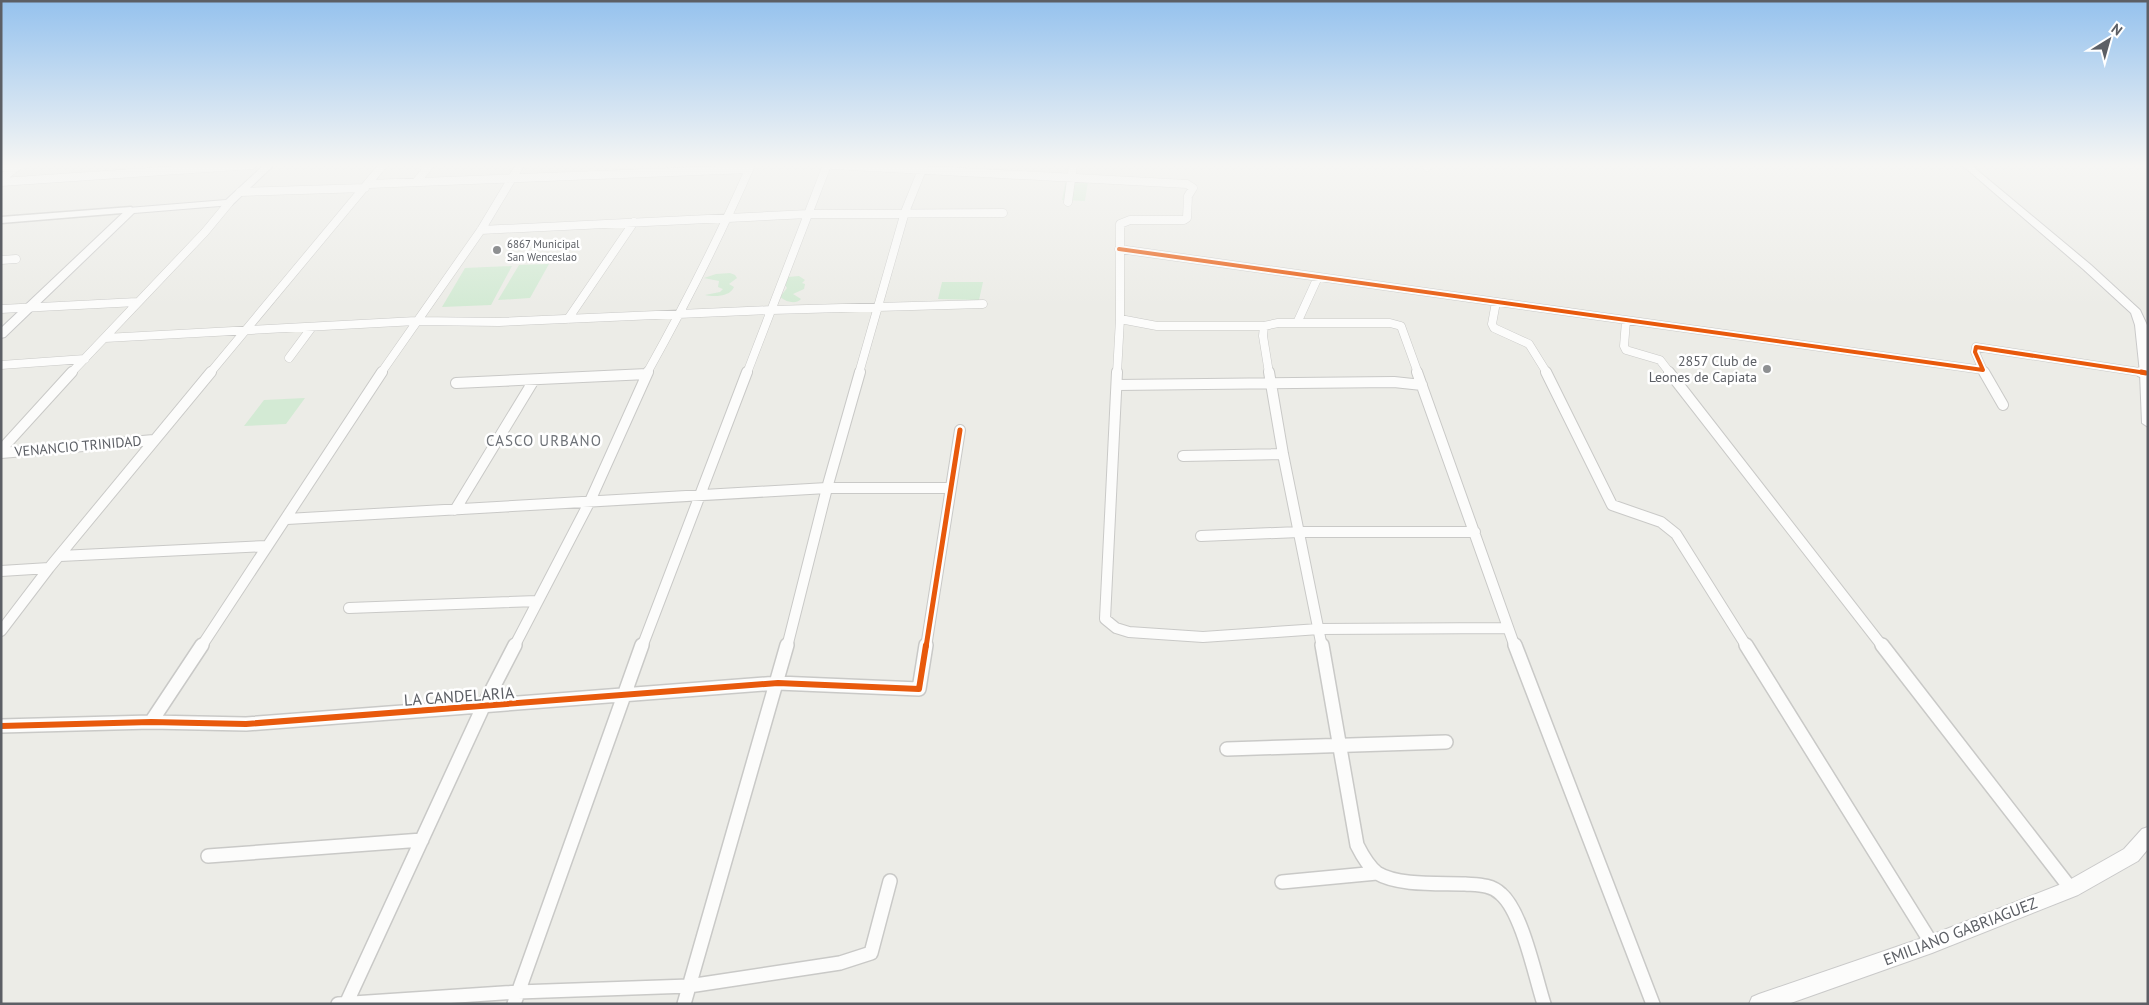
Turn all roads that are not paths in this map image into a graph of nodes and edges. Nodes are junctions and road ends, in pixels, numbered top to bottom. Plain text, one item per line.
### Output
1 (106, 212) edge
2 (129, 212) edge
3 (222, 212) edge
4 (346, 212) edge
5 (492, 212) edge
6 (731, 212) edge
7 (905, 212) junction
8 (1187, 212) edge
9 (2022, 212) edge
10 (1003, 213) dead end
11 (808, 214) junction
12 (729, 216) junction
13 (1, 220) edge
14 (634, 222) junction
15 (481, 230) junction
16 (1119, 249) junction
17 (16, 258) dead end
18 (1, 260) edge
19 (1318, 277) junction
20 (137, 302) junction
21 (1496, 302) junction
22 (983, 304) dead end
23 (878, 306) junction
24 (30, 308) junction
25 (1, 309) edge
26 (772, 310) junction
27 (680, 314) junction
28 (568, 319) junction
29 (1120, 319) junction
30 (416, 321) junction
31 (1626, 321) junction
32 (1297, 323) junction
33 (1264, 326) junction
34 (312, 327) junction
35 (248, 330) junction
36 (1, 335) edge
37 (105, 338) junction
38 (289, 358) dead end
39 (85, 359) junction
40 (2146, 360) edge
41 (1, 365) edge
42 (1983, 370) junction
43 (2146, 373) junction
44 (647, 374) junction
45 (534, 380) junction
46 (456, 383) dead end
47 (1270, 383) junction
48 (1117, 385) junction
49 (1422, 385) junction
50 (2004, 405) dead end
51 (2148, 423) edge
52 (960, 430) dead end
53 (154, 440) junction
54 (1, 452) edge
55 (1283, 454) junction
56 (1183, 456) dead end
57 (827, 488) junction
58 (950, 488) junction
59 (701, 495) junction
60 (590, 501) junction
61 (455, 510) junction
62 (287, 519) junction
63 (1299, 532) junction
64 (1475, 532) junction
65 (1201, 536) dead end
66 (267, 546) junction
67 (60, 556) junction
68 (49, 568) junction
69 (1, 572) edge
70 (538, 601) junction
71 (349, 608) dead end
72 (1508, 628) junction
73 (1319, 629) junction
74 (1, 632) edge
75 (778, 683) junction
76 (623, 696) junction
77 (483, 707) junction
78 (151, 722) junction
79 (1, 726) edge
80 (1446, 742) dead end
81 (1339, 747) junction
82 (1227, 749) dead end
83 (2148, 835) edge
84 (422, 840) junction
85 (208, 856) dead end
86 (1377, 873) junction
87 (890, 881) dead end
88 (1282, 882) dead end
89 (2071, 889) junction
90 (1932, 944) junction
91 (689, 986) junction
92 (516, 998) edge
93 (343, 1003) edge
94 (684, 1004) edge
95 (1544, 1004) edge
96 (1653, 1004) edge
97 (1759, 1004) edge

1 - 13 street
2 - 24 main road
3 - 20 street
4 - 35 street
5 - 15 street
6 - 12 street
7 - 10 street
7 - 11 street
7 - 23 street
8 - 16 street
9 - 40 main road
11 - 12 street
11 - 26 street
12 - 14 street
12 - 27 street
14 - 15 street
14 - 28 street
15 - 30 street
16 - 19 street
16 - 29 street
17 - 18 street
19 - 21 street
19 - 32 street
20 - 24 street
20 - 37 street
21 - 31 street
21 - 90 street
22 - 23 street
23 - 26 street
23 - 57 street
24 - 25 street
24 - 36 main road
26 - 27 street
26 - 59 street
27 - 28 street
27 - 44 street
28 - 30 street
29 - 33 street
29 - 48 street
30 - 34 street
30 - 62 street
31 - 42 street
31 - 89 street
32 - 33 street
32 - 49 street
33 - 47 street
34 - 35 street
34 - 38 street
35 - 37 street
35 - 53 street
37 - 39 street
39 - 41 street
39 - 54 street
40 - 43 main road
42 - 43 street
42 - 50 street
43 - 51 main road
44 - 45 street
44 - 60 street
45 - 46 street
45 - 61 street
47 - 48 street
47 - 49 street
47 - 55 street
48 - 73 street
49 - 64 street
52 - 58 street
53 - 54 street, VENANCIO TRINIDAD
53 - 67 street
55 - 56 street
55 - 63 street
57 - 58 street
57 - 59 street
57 - 75 street
58 - 75 street, LA CANDELARIA
59 - 60 street
59 - 76 street
60 - 61 street
60 - 70 street
61 - 62 street
62 - 66 street
63 - 64 street
63 - 65 street
63 - 73 street
64 - 72 street
66 - 67 street
66 - 78 street
67 - 68 street
68 - 69 street
68 - 74 street
70 - 71 street
70 - 77 street
72 - 73 street
72 - 96 street
73 - 81 street
75 - 76 street, LA CANDELARIA
75 - 91 street
76 - 77 street, LA CANDELARIA
76 - 92 street
77 - 78 street, LA CANDELARIA
77 - 84 street
78 - 79 street, LA CANDELARIA
80 - 81 street
81 - 82 street
81 - 86 street
83 - 89 main road, EMILIANO GABRIAGUEZ
84 - 85 street
84 - 93 street
86 - 88 street
86 - 95 street
87 - 91 street
89 - 90 main road, EMILIANO GABRIAGUEZ
90 - 97 main road, EMILIANO GABRIAGUEZ
91 - 92 street
91 - 94 street
92 - 93 street

